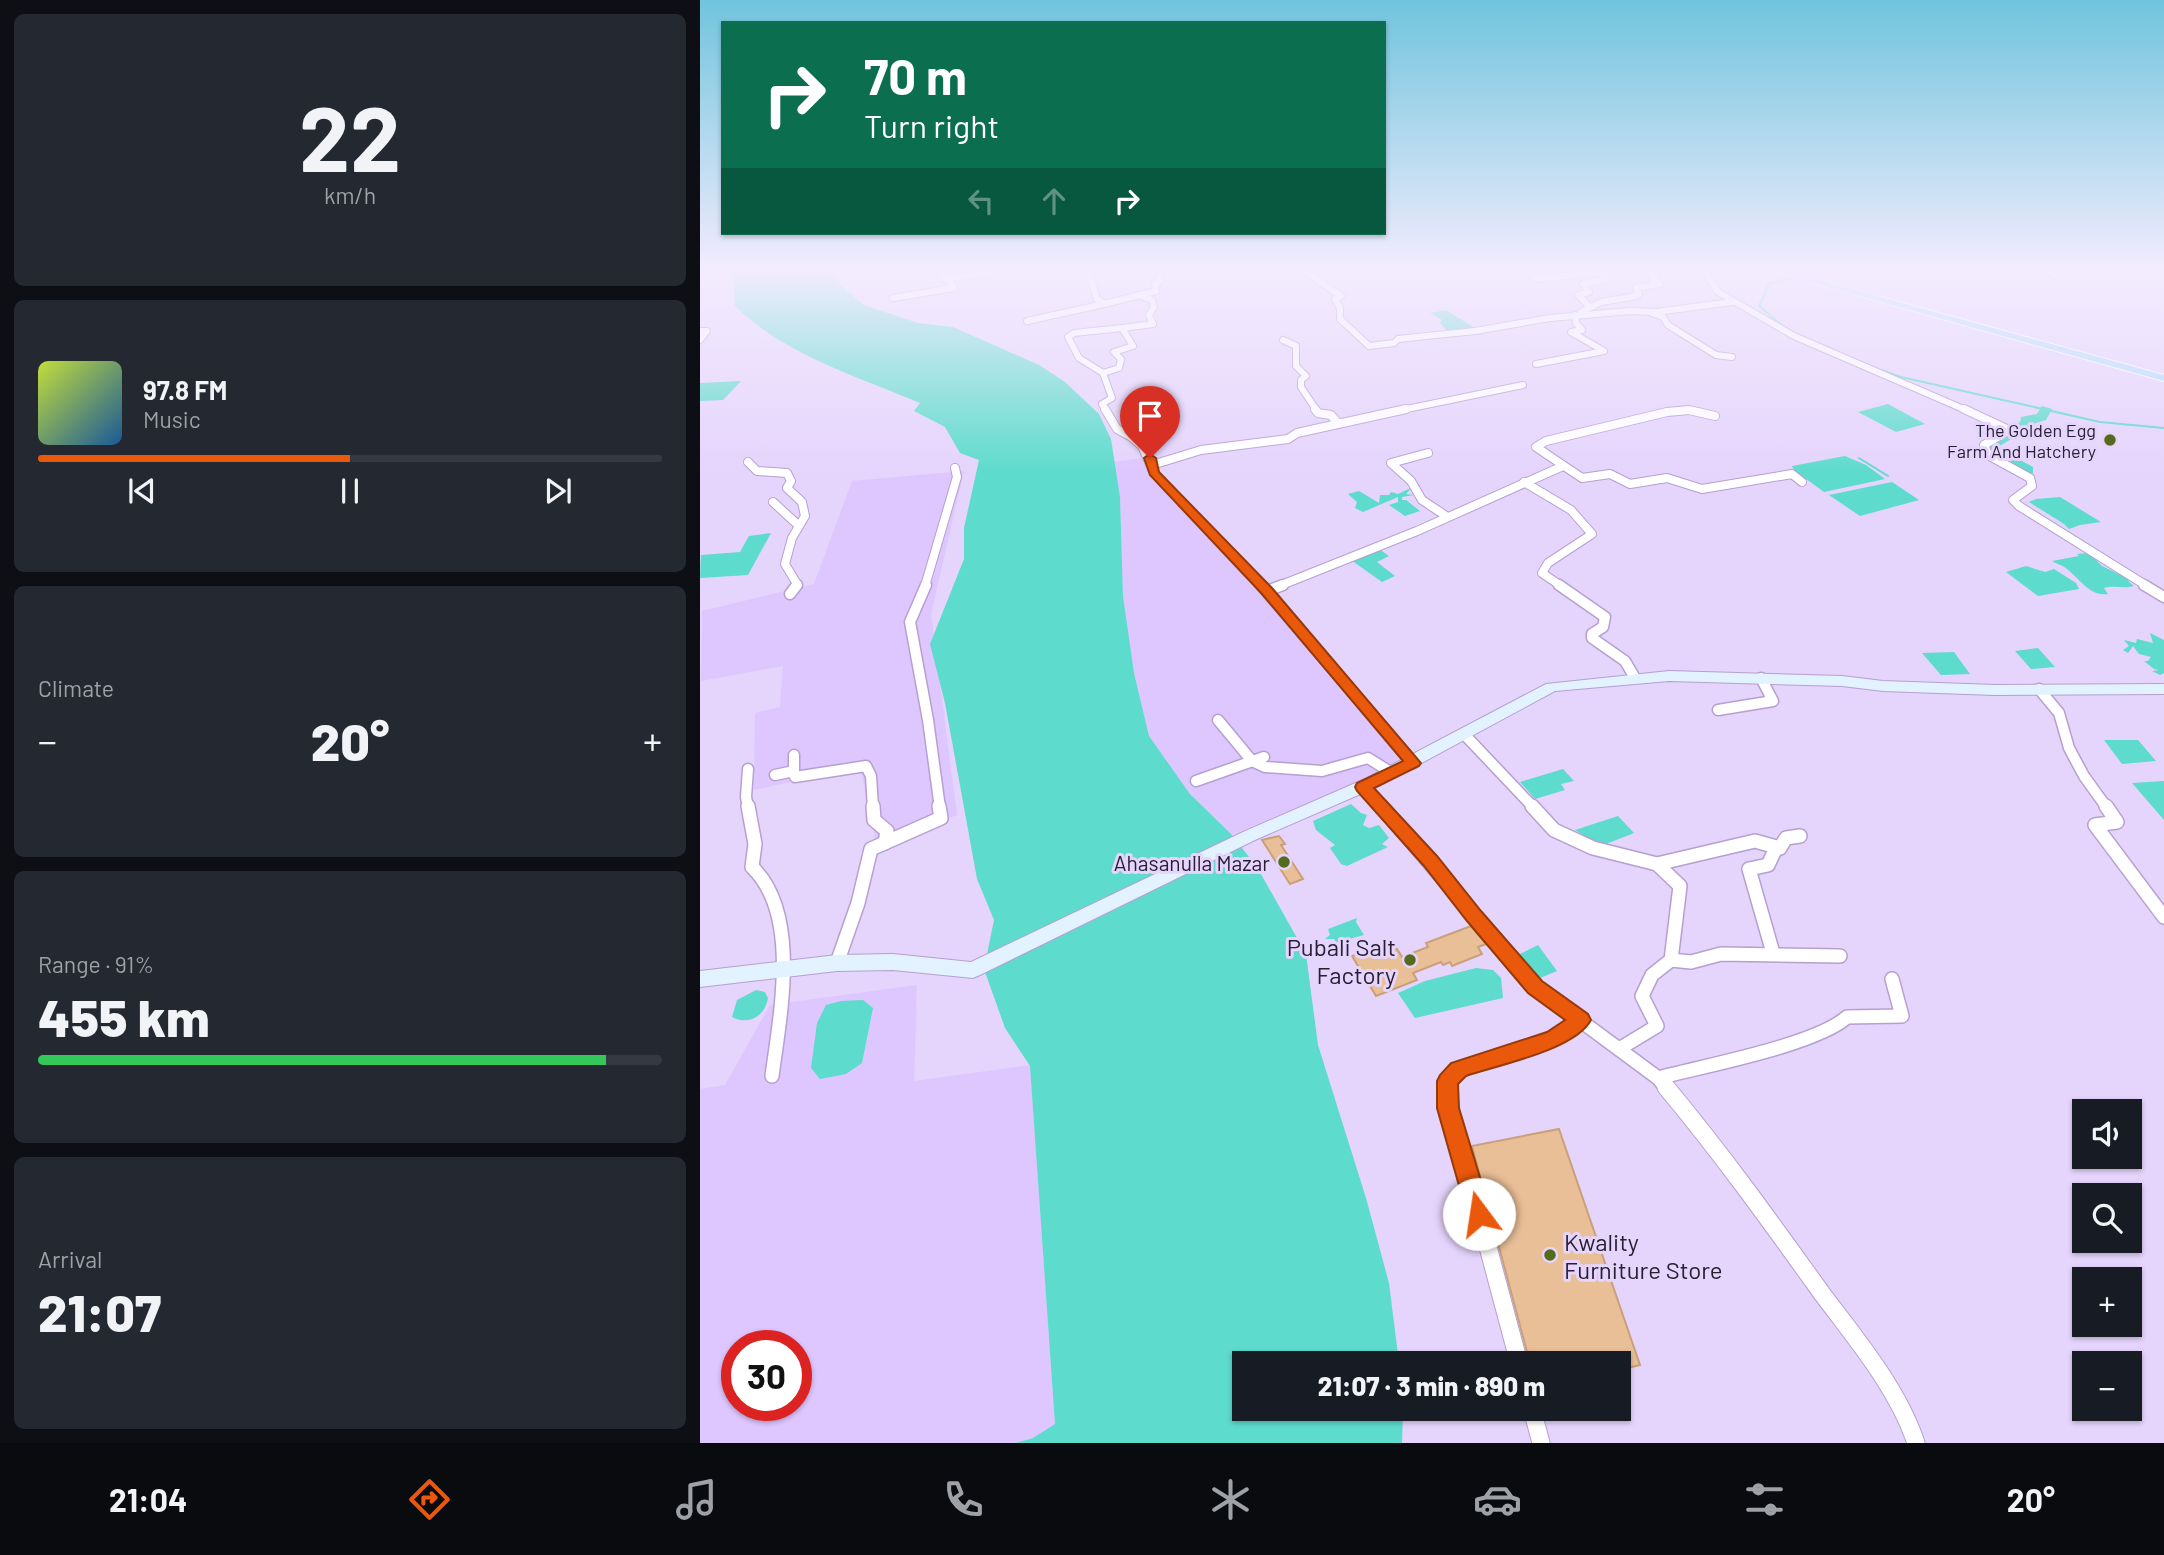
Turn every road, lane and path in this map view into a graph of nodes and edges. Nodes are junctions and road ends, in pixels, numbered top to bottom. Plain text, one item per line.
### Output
1 (1069, 338) edge
2 (1128, 338) edge
3 (1360, 338) edge
4 (1398, 338) edge
5 (1582, 338) edge
6 (1691, 338) edge
7 (1800, 338) edge
8 (2024, 338) edge
9 (2028, 338) edge
10 (1283, 340) dead end
11 (1732, 357) dead end
12 (1536, 364) dead end
13 (1103, 373) junction
14 (2164, 376) edge
15 (1523, 385) dead end
16 (1715, 416) dead end
17 (1338, 423) junction
18 (1428, 453) dead end
19 (748, 463) dead end
20 (1152, 465) junction
21 (1563, 466) junction
22 (955, 468) dead end
23 (1524, 482) junction
24 (1802, 482) dead end
25 (773, 502) dead end
26 (1446, 516) junction
27 (798, 525) junction
28 (1267, 591) junction
29 (790, 594) dead end
30 (2164, 597) edge
31 (1635, 678) junction
32 (1761, 678) junction
33 (2039, 689) junction
34 (2164, 690) edge
35 (1718, 710) dead end
36 (1218, 720) dead end
37 (1464, 734) junction
38 (794, 755) dead end
39 (1264, 757) dead end
40 (1252, 761) junction
41 (1413, 763) junction
42 (748, 769) dead end
43 (794, 771) junction
44 (1392, 773) junction
45 (775, 775) dead end
46 (1196, 780) dead end
47 (1363, 787) junction
48 (1800, 836) dead end
49 (885, 843) junction
50 (1776, 848) junction
51 (1657, 864) junction
52 (2164, 917) edge
53 (1773, 953) junction
54 (1840, 956) dead end
55 (1671, 960) junction
56 (837, 963) junction
57 (782, 970) junction
58 (700, 979) edge
59 (1892, 979) dead end
60 (1580, 1020) junction
61 (1619, 1049) junction
62 (772, 1076) dead end
63 (1658, 1078) junction
64 (1517, 1351) edge
65 (1536, 1421) edge
66 (1542, 1443) edge
67 (1916, 1443) edge

1 - 13 street
2 - 13 street
3 - 4 street
5 - 12 street
6 - 11 street
7 - 30 street
8 - 14 highway
9 - 14 highway
10 - 17 street
13 - 20 street
15 - 17 street
16 - 21 street
17 - 20 street
18 - 26 street
19 - 27 street
20 - 28 street
21 - 23 street
21 - 24 street
22 - 49 street
23 - 26 street
23 - 31 street
25 - 27 street
26 - 28 street
27 - 29 street
28 - 41 street
31 - 32 main road
31 - 37 main road
32 - 33 main road
32 - 35 street
33 - 34 main road
33 - 52 street
36 - 40 street
37 - 41 main road
37 - 51 street
38 - 43 street
39 - 40 street
40 - 44 street
40 - 46 street
41 - 44 main road
42 - 57 street
43 - 45 street
43 - 49 street
44 - 47 main road
47 - 56 main road
47 - 60 street
48 - 50 street
49 - 56 street
50 - 51 street
50 - 53 street
51 - 55 street
53 - 54 street
53 - 55 street
55 - 61 street
56 - 57 main road
57 - 58 main road
57 - 62 street
59 - 63 street
60 - 61 street
60 - 64 street
61 - 63 street
63 - 67 street
65 - 66 street

